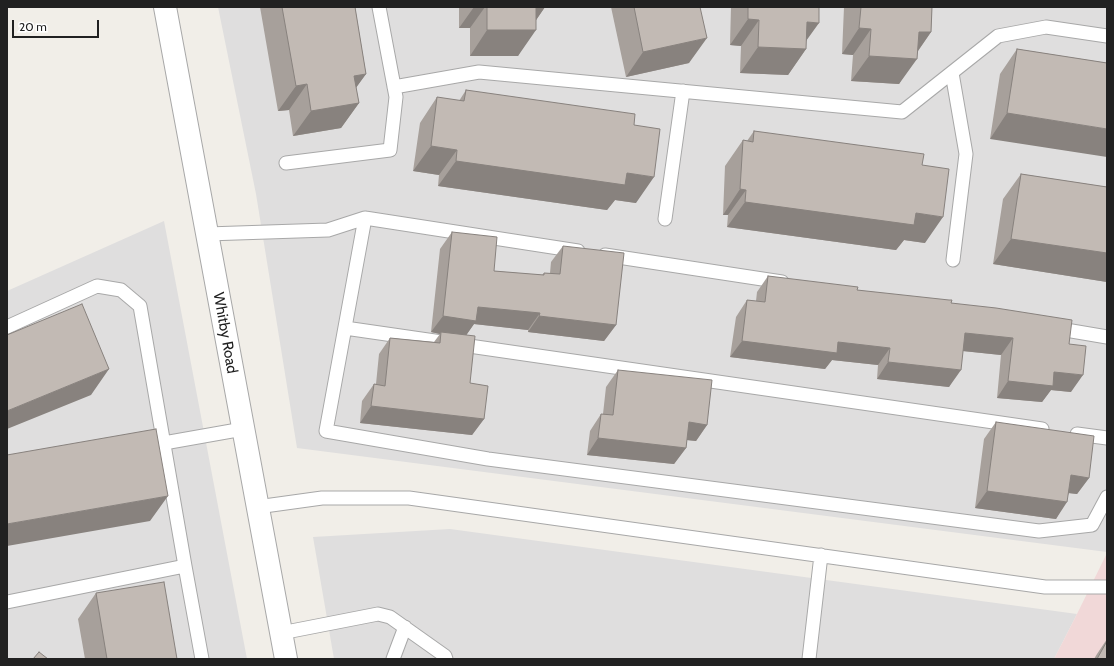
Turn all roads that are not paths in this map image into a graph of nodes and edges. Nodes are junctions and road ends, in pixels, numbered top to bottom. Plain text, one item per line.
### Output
1 (165, 7) edge
2 (379, 7) edge
3 (1107, 36) edge
4 (952, 73) junction
5 (394, 87) junction
6 (683, 92) junction
7 (286, 163) dead end
8 (365, 218) junction
9 (665, 219) dead end
10 (207, 234) junction
11 (954, 260) dead end
12 (794, 284) edge
13 (1044, 326) edge
14 (7, 327) edge
15 (345, 328) junction
16 (1107, 337) edge
17 (243, 429) junction
18 (1052, 430) edge
19 (1068, 432) edge
20 (1107, 438) edge
21 (164, 443) junction
22 (1107, 497) edge
23 (257, 507) junction
24 (820, 556) junction
25 (185, 566) junction
26 (1107, 587) edge
27 (7, 602) edge
28 (405, 627) junction
29 (281, 633) junction
30 (202, 659) edge
31 (286, 659) edge
32 (393, 659) edge
33 (446, 659) edge
34 (809, 659) edge

1 - 10 street, Whitby Road
2 - 5 lane
3 - 4 lane
4 - 6 lane
4 - 11 lane
5 - 6 lane
5 - 7 lane
6 - 9 lane
8 - 10 lane
8 - 12 lane
8 - 15 lane
10 - 17 street, Whitby Road
13 - 16 lane
14 - 21 lane
15 - 18 lane
15 - 22 lane
17 - 21 lane
17 - 23 street, Whitby Road
19 - 20 lane
21 - 25 lane
23 - 24 lane
23 - 29 street, Whitby Road
24 - 26 lane
24 - 34 lane
25 - 27 lane
25 - 30 lane
28 - 29 lane
28 - 32 lane
28 - 33 lane
29 - 31 street, Whitby Road

